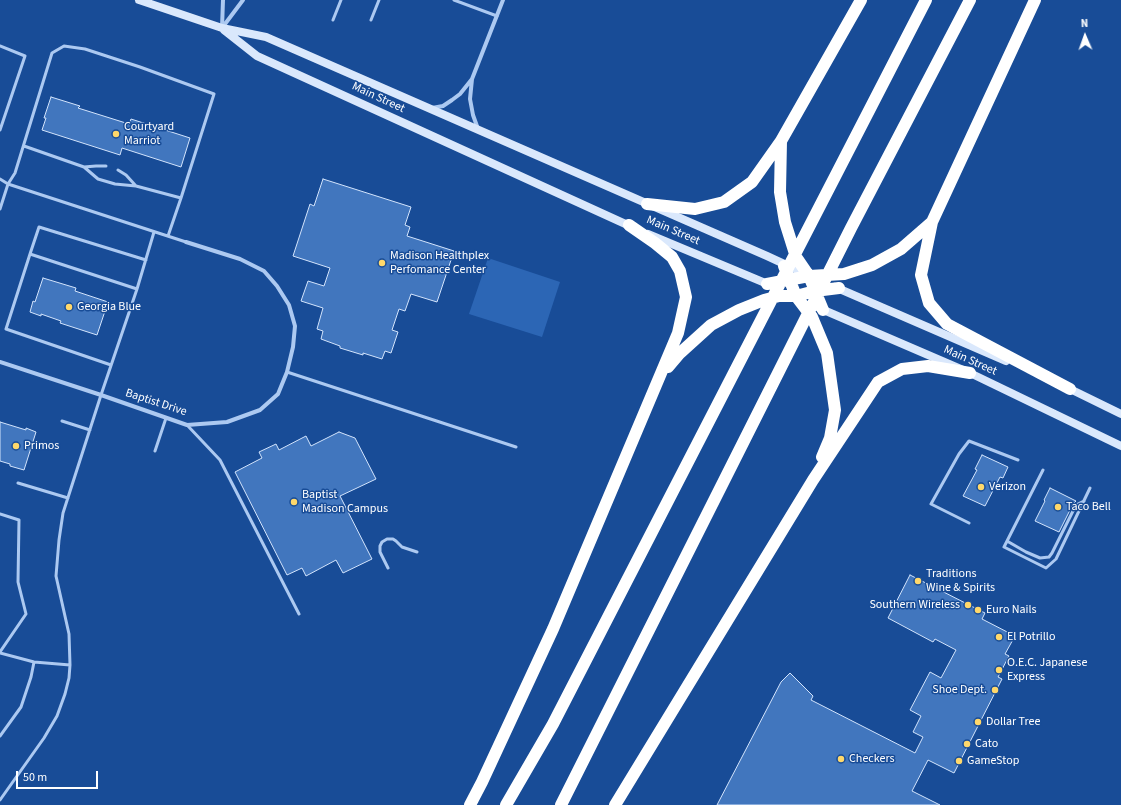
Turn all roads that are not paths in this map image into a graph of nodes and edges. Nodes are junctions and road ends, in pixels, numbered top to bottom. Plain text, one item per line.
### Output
1 (139, 0) edge
2 (223, 0) edge
3 (243, 0) edge
4 (341, 0) edge
5 (379, 0) edge
6 (454, 0) edge
7 (503, 0) edge
8 (861, 0) edge
9 (926, 0) edge
10 (970, 0) edge
11 (1035, 0) edge
12 (497, 16) junction
13 (333, 20) dead end
14 (370, 20) dead end
15 (222, 28) junction
16 (0, 46) edge
17 (472, 79) junction
18 (431, 109) junction
19 (478, 129) junction
20 (0, 130) edge
21 (781, 141) junction
22 (24, 146) junction
23 (106, 166) dead end
24 (84, 167) junction
25 (118, 170) dead end
26 (0, 179) edge
27 (8, 184) junction
28 (136, 186) junction
29 (181, 198) junction
30 (647, 204) junction
31 (0, 209) edge
32 (932, 222) junction
33 (628, 225) junction
34 (154, 232) junction
35 (168, 236) junction
36 (186, 242) joint
37 (30, 254) junction
38 (146, 260) junction
39 (783, 263) junction
40 (809, 276) junction
41 (791, 280) junction
42 (761, 282) junction
43 (839, 288) junction
44 (137, 290) junction
45 (815, 291) junction
46 (796, 296) junction
47 (823, 310) junction
48 (0, 362) edge
49 (111, 365) junction
50 (287, 372) junction
51 (970, 373) junction
52 (658, 381) junction
53 (1070, 389) junction
54 (101, 395) junction
55 (1121, 414) edge
56 (166, 418) junction
57 (62, 421) dead end
58 (187, 425) junction
59 (90, 430) junction
60 (1121, 446) edge
61 (516, 447) dead end
62 (155, 452) dead end
63 (1018, 460) dead end
64 (1043, 470) dead end
65 (813, 480) junction
66 (18, 483) dead end
67 (1090, 488) dead end
68 (68, 498) junction
69 (1084, 501) junction
70 (0, 514) edge
71 (969, 523) dead end
72 (1007, 540) junction
73 (417, 552) dead end
74 (388, 568) dead end
75 (299, 614) dead end
76 (0, 653) edge
77 (34, 662) junction
78 (70, 665) junction
79 (0, 736) edge
80 (0, 800) edge
81 (470, 805) edge
82 (506, 805) edge
83 (561, 805) edge
84 (615, 805) edge

1 - 15 main road, Main Street
2 - 15 street
3 - 15 street
4 - 13 lane
5 - 14 lane
6 - 12 lane
7 - 12 street
8 - 21 highway
9 - 82 highway
10 - 83 highway
11 - 32 highway
12 - 17 street
15 - 18 main road, Main Street
15 - 33 main road, Main Street
16 - 20 lane
17 - 18 street
17 - 19 street
18 - 19 main road, Main Street
19 - 30 main road, Main Street
21 - 30 highway
21 - 40 highway
22 - 24 lane
22 - 27 lane
22 - 29 lane
23 - 24 lane
24 - 28 lane
25 - 28 lane
26 - 27 lane
27 - 31 lane
27 - 34 lane
28 - 29 lane
29 - 35 lane
30 - 39 main road, Main Street
32 - 40 highway
32 - 53 highway
33 - 42 main road, Main Street
33 - 52 highway
34 - 35 lane
34 - 38 lane
35 - 36 lane
36 - 50 street, Baptist Drive
37 - 38 lane
37 - 44 lane
37 - 49 lane
38 - 44 lane
39 - 40 main road, Main Street
39 - 41 highway
40 - 41 highway
40 - 43 main road, Main Street
40 - 45 highway
41 - 42 highway
41 - 46 highway
42 - 46 main road, Main Street
43 - 45 highway
43 - 53 main road, Main Street
44 - 49 lane
45 - 46 highway
45 - 47 highway
46 - 47 main road, Main Street
46 - 52 highway
46 - 65 highway
47 - 51 main road, Main Street
48 - 54 street, Baptist Drive
49 - 54 lane
50 - 58 street, Baptist Drive
50 - 61 lane
51 - 60 main road, Main Street
51 - 65 highway
52 - 81 highway
53 - 55 main road, Main Street
54 - 56 street, Baptist Drive
54 - 59 lane
56 - 58 street, Baptist Drive
56 - 62 lane
57 - 59 lane
58 - 75 lane
59 - 68 lane
63 - 71 lane
64 - 72 lane
65 - 84 highway
66 - 68 lane
67 - 69 lane
68 - 78 lane
69 - 72 lane
69 - 72 lane
70 - 76 lane
73 - 74 lane
76 - 77 lane
77 - 78 lane
77 - 79 lane
78 - 80 lane

